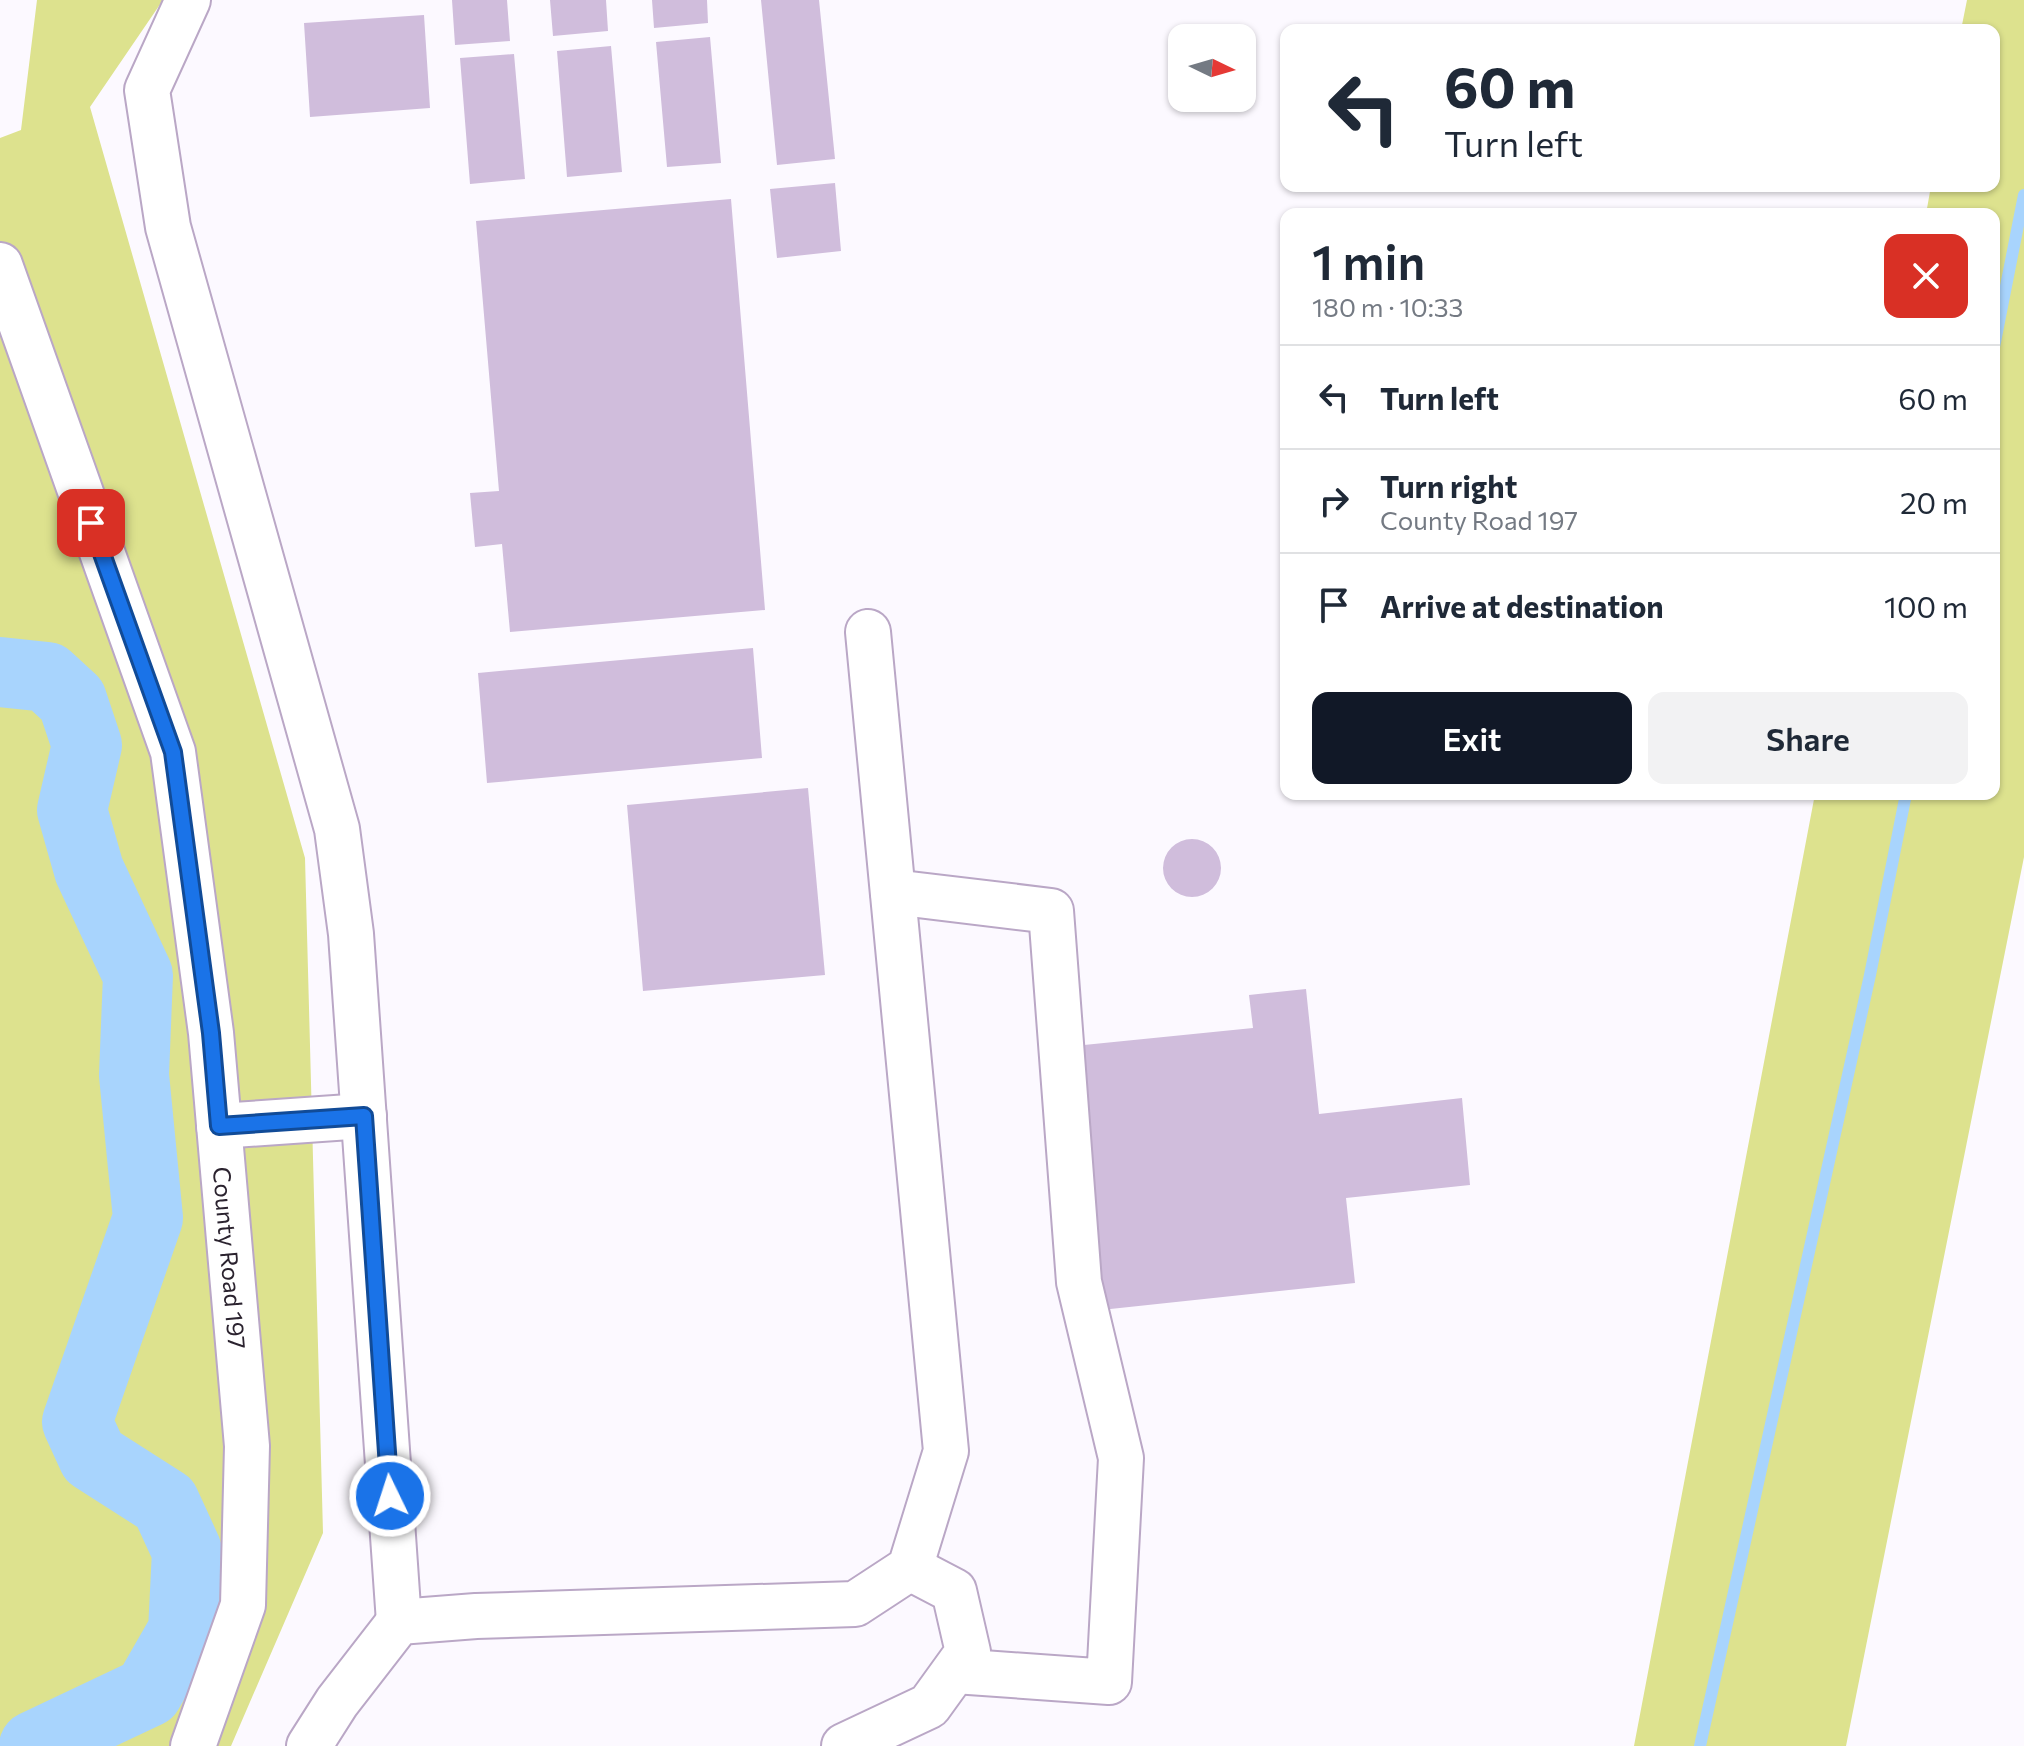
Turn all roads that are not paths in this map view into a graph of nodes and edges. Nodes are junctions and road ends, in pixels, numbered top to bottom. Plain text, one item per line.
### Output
1 (188, 0) edge
2 (0, 265) edge
3 (868, 632) dead end
4 (893, 892) junction
5 (364, 1116) junction
6 (219, 1126) junction
7 (910, 1568) junction
8 (399, 1622) junction
9 (955, 1671) junction
10 (193, 1746) edge
11 (309, 1746) edge
12 (844, 1746) edge

1 - 5 street
2 - 6 street, County Road 197
3 - 4 street
4 - 7 street
4 - 9 street
5 - 6 street
5 - 8 street
6 - 10 street, County Road 197
7 - 8 street
7 - 9 street
8 - 11 street
9 - 12 street

